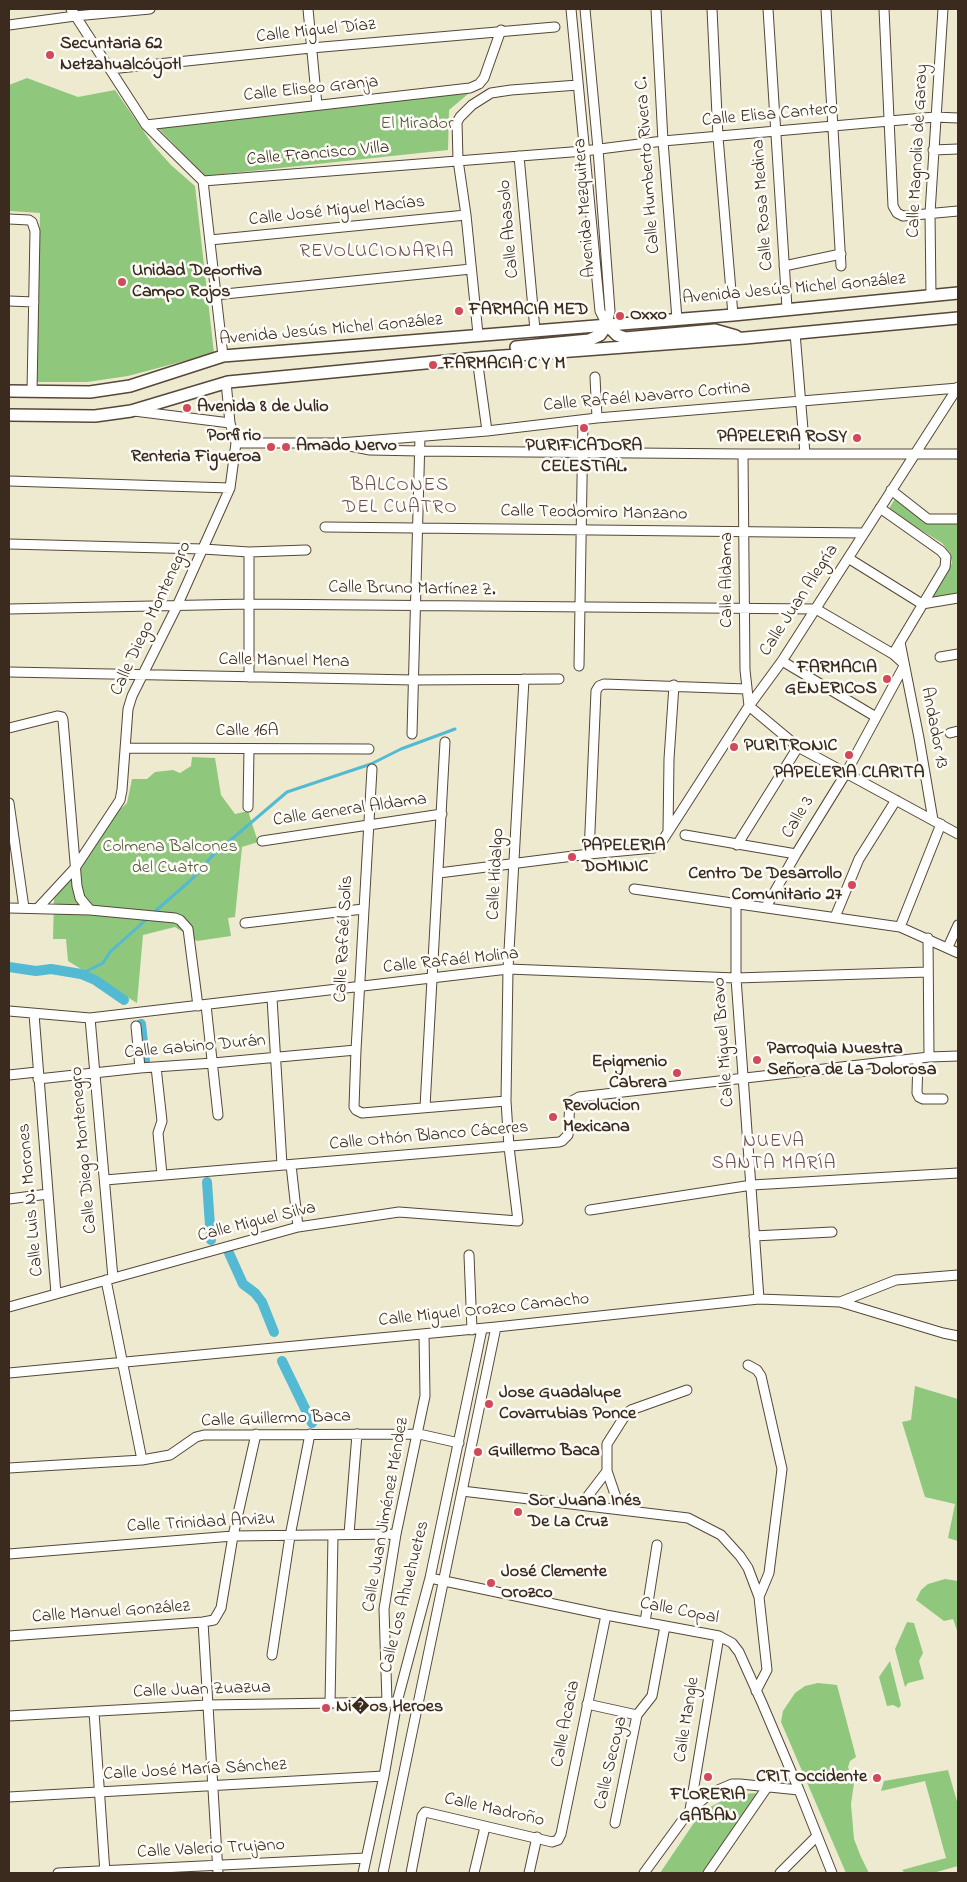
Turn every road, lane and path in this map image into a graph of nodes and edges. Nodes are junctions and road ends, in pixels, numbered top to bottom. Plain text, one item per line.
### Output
1 (150, 9) edge
2 (308, 9) edge
3 (571, 9) edge
4 (585, 9) edge
5 (656, 9) edge
6 (712, 9) edge
7 (768, 9) edge
8 (826, 9) edge
9 (884, 9) edge
10 (943, 9) edge
11 (73, 12) edge
12 (9, 25) edge
13 (555, 27) dead end
14 (500, 30) junction
15 (311, 48) junction
16 (110, 69) junction
17 (578, 85) junction
18 (317, 105) junction
19 (935, 117) junction
20 (958, 118) edge
21 (889, 122) junction
22 (146, 125) junction
23 (832, 127) junction
24 (776, 132) junction
25 (718, 137) junction
26 (662, 141) junction
27 (598, 149) junction
28 (933, 150) junction
29 (958, 150) edge
30 (584, 151) junction
31 (519, 156) junction
32 (458, 160) junction
33 (203, 181) junction
34 (958, 211) edge
35 (930, 213) junction
36 (466, 215) junction
37 (9, 219) edge
38 (210, 240) junction
39 (840, 254) junction
40 (784, 266) junction
41 (841, 266) dead end
42 (471, 270) junction
43 (958, 293) edge
44 (215, 295) junction
45 (931, 295) junction
46 (9, 301) edge
47 (34, 302) junction
48 (787, 308) junction
49 (733, 314) junction
50 (958, 318) edge
51 (677, 319) junction
52 (607, 325) junction
53 (535, 330) junction
54 (795, 333) junction
55 (478, 334) junction
56 (745, 338) junction
57 (223, 356) junction
58 (477, 358) junction
59 (595, 377) dead end
60 (226, 382) junction
61 (958, 387) edge
62 (9, 391) edge
63 (32, 392) junction
64 (800, 401) junction
65 (131, 411) junction
66 (9, 415) edge
67 (597, 418) junction
68 (583, 420) junction
69 (230, 423) junction
70 (487, 431) junction
71 (420, 437) junction
72 (236, 443) junction
73 (340, 443) junction
74 (420, 451) junction
75 (583, 452) junction
76 (743, 454) junction
77 (805, 454) junction
78 (915, 454) junction
79 (958, 454) edge
80 (9, 481) edge
81 (230, 488) junction
82 (891, 490) junction
83 (880, 508) junction
84 (958, 519) edge
85 (325, 527) dead end
86 (418, 528) junction
87 (581, 530) junction
88 (744, 532) junction
89 (864, 534) junction
90 (9, 544) edge
91 (203, 549) junction
92 (306, 550) dead end
93 (249, 552) junction
94 (848, 558) junction
95 (958, 598) edge
96 (248, 604) junction
97 (922, 604) junction
98 (177, 606) junction
99 (415, 606) junction
100 (580, 607) junction
101 (9, 609) edge
102 (744, 609) junction
103 (816, 609) junction
104 (900, 642) junction
105 (893, 654) junction
106 (958, 654) edge
107 (940, 657) dead end
108 (782, 660) junction
109 (904, 665) junction
110 (579, 666) dead end
111 (9, 672) edge
112 (143, 675) junction
113 (249, 677) junction
114 (524, 679) junction
115 (559, 679) dead end
116 (413, 680) junction
117 (674, 685) junction
118 (747, 689) junction
119 (749, 706) junction
120 (876, 717) junction
121 (9, 728) edge
122 (412, 734) dead end
123 (445, 742) dead end
124 (798, 747) junction
125 (125, 748) junction
126 (249, 749) junction
127 (369, 749) dead end
128 (372, 769) dead end
129 (846, 773) junction
130 (896, 800) junction
131 (9, 803) edge
132 (248, 807) dead end
133 (442, 814) junction
134 (937, 822) junction
135 (368, 825) junction
136 (668, 832) junction
137 (958, 834) edge
138 (685, 835) dead end
139 (262, 841) dead end
140 (738, 845) junction
141 (589, 854) junction
142 (796, 854) junction
143 (514, 864) junction
144 (75, 868) junction
145 (439, 873) junction
146 (634, 889) dead end
147 (736, 903) junction
148 (766, 907) junction
149 (9, 908) edge
150 (24, 908) junction
151 (38, 908) junction
152 (90, 910) junction
153 (363, 910) junction
154 (835, 917) junction
155 (245, 923) dead end
156 (958, 925) edge
157 (900, 926) junction
158 (928, 938) junction
159 (948, 948) junction
160 (958, 953) edge
161 (508, 969) junction
162 (928, 972) junction
163 (736, 978) junction
164 (432, 979) junction
165 (359, 988) junction
166 (272, 998) junction
167 (202, 1006) junction
168 (9, 1011) edge
169 (34, 1014) junction
170 (90, 1018) junction
171 (136, 1026) dead end
172 (356, 1050) junction
173 (958, 1056) edge
174 (275, 1057) junction
175 (929, 1057) junction
176 (918, 1058) junction
177 (213, 1063) junction
178 (156, 1067) junction
179 (140, 1068) junction
180 (94, 1072) junction
181 (9, 1075) edge
182 (38, 1075) junction
183 (743, 1079) junction
184 (943, 1099) dead end
185 (506, 1101) junction
186 (425, 1108) junction
187 (218, 1115) dead end
188 (509, 1147) junction
189 (286, 1165) junction
190 (958, 1173) edge
191 (162, 1175) junction
192 (105, 1180) junction
193 (752, 1185) junction
194 (48, 1194) junction
195 (9, 1199) edge
196 (590, 1210) dead end
197 (518, 1221) joint
198 (298, 1227) junction
199 (832, 1232) dead end
200 (754, 1236) junction
201 (469, 1255) dead end
202 (958, 1276) edge
203 (110, 1279) junction
204 (56, 1294) junction
205 (759, 1299) junction
206 (840, 1302) junction
207 (9, 1307) edge
208 (496, 1327) junction
209 (482, 1329) junction
210 (472, 1330) junction
211 (424, 1334) junction
212 (958, 1336) edge
213 (122, 1362) junction
214 (748, 1365) dead end
215 (9, 1373) edge
216 (687, 1390) dead end
217 (256, 1434) junction
218 (310, 1434) junction
219 (357, 1434) junction
220 (418, 1434) junction
221 (460, 1443) junction
222 (142, 1460) junction
223 (9, 1468) edge
224 (607, 1471) junction
225 (462, 1491) junction
226 (581, 1505) junction
227 (620, 1509) junction
228 (349, 1534) junction
229 (396, 1534) junction
230 (333, 1535) junction
231 (233, 1536) junction
232 (290, 1536) junction
233 (656, 1545) dead end
234 (9, 1554) edge
235 (430, 1578) junction
236 (443, 1581) junction
237 (759, 1597) junction
238 (606, 1615) junction
239 (203, 1622) junction
240 (645, 1622) junction
241 (665, 1626) junction
242 (9, 1636) edge
243 (719, 1636) junction
244 (272, 1655) dead end
245 (756, 1691) junction
246 (392, 1702) junction
247 (330, 1704) junction
248 (587, 1704) junction
249 (207, 1705) junction
250 (94, 1712) junction
251 (637, 1715) junction
252 (9, 1716) edge
253 (384, 1776) junction
254 (212, 1786) junction
255 (768, 1786) junction
256 (799, 1790) junction
257 (99, 1792) junction
258 (9, 1797) edge
259 (690, 1810) junction
260 (615, 1823) dead end
261 (485, 1826) junction
262 (817, 1836) junction
263 (538, 1837) junction
264 (558, 1840) joint
265 (366, 1858) junction
266 (218, 1869) edge
267 (105, 1872) edge
268 (58, 1873) edge
269 (363, 1873) edge
270 (383, 1873) edge
271 (412, 1873) edge
272 (474, 1873) edge
273 (529, 1873) edge
274 (644, 1873) edge
275 (708, 1873) edge
276 (780, 1873) edge
277 (832, 1873) edge

1 - 11 street
2 - 15 street
3 - 17 street, Avenida Mezquitera
4 - 27 street, Avenida Mezquitera
5 - 26 street, Calle Humberto Rivera C.
6 - 25 street
7 - 24 street, Calle Rosa Medina
8 - 23 street
9 - 21 street
10 - 19 street, Calle Magnolia de Garay
11 - 12 street
11 - 16 street
13 - 14 street, Calle Miguel Díaz
14 - 15 street, Calle Miguel Díaz
14 - 18 street, Calle Eliseo Granja
15 - 16 street, Calle Miguel Díaz
15 - 18 street
16 - 22 street
17 - 30 street, Avenida Mezquitera
17 - 32 street
18 - 22 street, Calle Eliseo Granja
19 - 20 street, Calle Elisa Cantero
19 - 21 street, Calle Elisa Cantero
19 - 28 street, Calle Magnolia de Garay
21 - 23 street, Calle Elisa Cantero
21 - 35 street
22 - 33 street
23 - 24 street, Calle Elisa Cantero
23 - 39 street
24 - 25 street, Calle Elisa Cantero
24 - 40 street, Calle Rosa Medina
25 - 26 street, Calle Elisa Cantero
25 - 49 street
26 - 27 street, Calle Elisa Cantero
26 - 51 street, Calle Humberto Rivera C.
27 - 30 street, Calle Elisa Cantero
27 - 52 street, Avenida Mezquitera
28 - 29 street
28 - 35 street, Calle Magnolia de Garay
30 - 31 street, Calle Francisco Villa
30 - 52 street, Avenida Mezquitera
31 - 32 street, Calle Francisco Villa
31 - 53 street, Calle Abasolo
32 - 33 street, Calle Francisco Villa
32 - 36 street
33 - 38 street
34 - 35 street
35 - 45 street, Calle Magnolia de Garay
36 - 38 street, Calle José Miguel Macías
36 - 42 street
37 - 47 street
38 - 44 street
39 - 40 street
39 - 41 street
40 - 48 street, Calle Rosa Medina
42 - 44 street
42 - 55 street
43 - 45 main road, Avenida Jesús Michel González
44 - 57 street
45 - 48 main road, Avenida Jesús Michel González
46 - 47 street
47 - 63 street
48 - 49 main road, Avenida Jesús Michel González
49 - 51 main road, Avenida Jesús Michel González
50 - 54 main road
51 - 52 main road, Avenida Jesús Michel González
52 - 53 main road, Avenida Jesús Michel González
52 - 56 main road
52 - 58 main road
53 - 55 main road, Avenida Jesús Michel González
54 - 56 main road
54 - 64 street
55 - 57 main road, Avenida Jesús Michel González
56 - 58 main road
57 - 63 main road, Avenida Jesús Michel González
58 - 60 main road
58 - 70 street
59 - 67 street
60 - 65 main road
60 - 69 street, Calle Diego Montenegro
61 - 64 street, Calle Rafaél Navarro Cortina
61 - 78 street, Calle Juan Alegría
62 - 63 main road, Avenida Jesús Michel González
64 - 67 street, Calle Rafaél Navarro Cortina
64 - 77 street
65 - 66 main road
65 - 69 street
67 - 68 street, Calle Rafaél Navarro Cortina
68 - 70 street, Calle Rafaél Navarro Cortina
68 - 75 street
69 - 72 street, Calle Diego Montenegro
70 - 71 street, Calle Rafaél Navarro Cortina
71 - 73 street, Calle Rafaél Navarro Cortina
71 - 74 street
72 - 73 street, Calle Rafaél Navarro Cortina
72 - 81 street, Calle Diego Montenegro
73 - 74 street, Calle Rafaél Navarro Cortina
74 - 75 street, Calle Rafaél Navarro Cortina
74 - 86 street
75 - 76 street, Calle Rafaél Navarro Cortina
75 - 87 street
76 - 77 street, Calle Rafaél Navarro Cortina
76 - 88 street, Calle Aldama
77 - 78 street, Calle Rafaél Navarro Cortina
78 - 79 street, Calle Rafaél Navarro Cortina
78 - 82 street, Calle Juan Alegría
80 - 81 street
81 - 91 street, Calle Diego Montenegro
82 - 83 street, Calle Juan Alegría
82 - 84 street
83 - 89 street, Calle Juan Alegría
83 - 97 street
85 - 86 street, Calle Teodomiro Manzano
86 - 87 street, Calle Teodomiro Manzano
86 - 99 street
87 - 88 street, Calle Teodomiro Manzano
87 - 100 street
88 - 89 street, Calle Teodomiro Manzano
88 - 102 street, Calle Aldama
89 - 94 street, Calle Juan Alegría
90 - 91 street
91 - 93 street
91 - 98 street, Calle Diego Montenegro
92 - 93 street
93 - 96 street
94 - 97 street
94 - 103 street, Calle Juan Alegría
95 - 97 street
96 - 98 street, Calle Bruno Martínez Z.
96 - 99 street, Calle Bruno Martínez Z.
96 - 113 street
97 - 104 street
98 - 101 street, Calle Bruno Martínez Z.
98 - 112 street, Calle Diego Montenegro
99 - 100 street, Calle Bruno Martínez Z.
99 - 116 street
100 - 102 street, Calle Bruno Martínez Z.
100 - 110 street
102 - 103 street, Calle Bruno Martínez Z.
102 - 118 street, Calle Aldama
103 - 105 street
103 - 108 street, Calle Juan Alegría
104 - 105 street
104 - 109 street, Andador 13
105 - 109 street
106 - 107 street
108 - 119 street, Calle Juan Alegría
108 - 120 street
109 - 120 street, Calle 3
109 - 134 street, Andador 13
111 - 112 street, Calle Manuel Mena
112 - 113 street, Calle Manuel Mena
112 - 125 street, Calle Diego Montenegro
113 - 116 street, Calle Manuel Mena
114 - 115 street, Calle Manuel Mena
114 - 116 street, Calle Manuel Mena
114 - 143 street, Calle Hidalgo
116 - 122 street
117 - 118 street
117 - 136 street
117 - 141 street
118 - 119 street, Calle Aldama
119 - 124 street
119 - 136 street, Calle Juan Alegría
120 - 129 street, Calle 3
121 - 144 street
123 - 133 street
124 - 129 street
124 - 140 street
125 - 126 street, Calle 16A
125 - 144 street, Calle Diego Montenegro
126 - 127 street, Calle 16A
126 - 132 street
128 - 135 street, Calle Rafaél Solís
129 - 130 street
129 - 142 street, Calle 3
130 - 134 street
130 - 154 street
131 - 150 street
133 - 135 street, Calle General Aldama
133 - 145 street
134 - 137 street
134 - 157 street
135 - 139 street, Calle General Aldama
135 - 153 street, Calle Rafaél Solís
136 - 141 street, Calle Juan Alegría
138 - 140 street
140 - 142 street
141 - 143 street, Calle Juan Alegría
142 - 148 street, Calle 3
143 - 145 street, Calle Juan Alegría
143 - 161 street, Calle Hidalgo
144 - 151 street, Calle Diego Montenegro
144 - 152 street
145 - 164 street
146 - 147 street
147 - 148 street
147 - 163 street, Calle Miguel Bravo
148 - 154 street
149 - 150 street
150 - 151 street
151 - 152 street
152 - 167 street
153 - 155 street
153 - 165 street, Calle Rafaél Solís
154 - 157 street
156 - 159 street
157 - 158 street
158 - 159 street
158 - 162 street
159 - 160 street
161 - 163 street, Calle Rafaél Molina
161 - 164 street, Calle Rafaél Molina
161 - 185 street, Calle Hidalgo
162 - 163 street, Calle Rafaél Molina
162 - 175 street
163 - 183 street, Calle Miguel Bravo
164 - 165 street, Calle Rafaél Molina
164 - 186 street
165 - 166 street, Calle Rafaél Molina
165 - 172 street, Calle Rafaél Solís
166 - 167 street, Calle Rafaél Molina
166 - 174 street
167 - 170 street, Calle Rafaél Molina
167 - 177 street
168 - 169 street, Calle Rafaél Molina
169 - 170 street, Calle Rafaél Molina
169 - 182 street, Calle Luis N. Morones
170 - 180 street, Calle Diego Montenegro
171 - 179 street
172 - 174 street, Calle Gabino Durán
172 - 186 street, Calle Rafaél Solís
173 - 175 street, Calle Othón Blanco Cáceres
174 - 177 street, Calle Gabino Durán
174 - 189 street
175 - 176 street, Calle Othón Blanco Cáceres
176 - 183 street, Calle Othón Blanco Cáceres
176 - 184 street
177 - 178 street, Calle Gabino Durán
177 - 187 street
178 - 179 street, Calle Gabino Durán
178 - 191 street
179 - 180 street, Calle Gabino Durán
180 - 182 street, Calle Gabino Durán
180 - 192 street, Calle Diego Montenegro
181 - 182 street, Calle Gabino Durán
182 - 194 street, Calle Luis N. Morones
183 - 188 street, Calle Othón Blanco Cáceres
183 - 193 street, Calle Miguel Bravo
185 - 186 street
185 - 188 street, Calle Hidalgo
188 - 189 street, Calle Othón Blanco Cáceres
188 - 197 street, Calle Hidalgo
189 - 191 street, Calle Othón Blanco Cáceres
189 - 198 street
190 - 193 street
191 - 192 street, Calle Othón Blanco Cáceres
192 - 203 street, Calle Diego Montenegro
193 - 196 street
193 - 200 street, Calle Miguel Bravo
194 - 195 street
194 - 204 street, Calle Luis N. Morones
197 - 198 street, Calle Miguel Silva
198 - 203 street, Calle Miguel Silva
199 - 200 street
200 - 205 street, Calle Miguel Bravo
201 - 210 street
202 - 206 street
203 - 204 street, Calle Miguel Silva
203 - 213 street, Calle Diego Montenegro
204 - 207 street, Calle Miguel Silva
205 - 206 street, Calle Miguel Orozco Camacho
205 - 208 street, Calle Miguel Orozco Camacho
206 - 212 street, Calle Miguel Orozco Camacho
208 - 209 street, Calle Miguel Orozco Camacho
208 - 225 street, Calle Los Ahuehuetes
209 - 210 street, Calle Miguel Orozco Camacho
209 - 221 street, Calle Los Ahuehuetes
210 - 211 street, Calle Miguel Orozco Camacho
211 - 213 street, Calle Miguel Orozco Camacho
211 - 220 street, Calle Juan Jiménez Méndez
213 - 215 street, Calle Miguel Orozco Camacho
213 - 222 street, Calle Diego Montenegro
214 - 237 street
216 - 224 street
217 - 218 street, Calle Guillermo Baca
217 - 222 street, Calle Guillermo Baca
217 - 231 street
218 - 219 street, Calle Guillermo Baca
218 - 232 street
219 - 220 street, Calle Guillermo Baca
219 - 228 street
220 - 221 street, Calle Guillermo Baca
220 - 229 street, Calle Juan Jiménez Méndez
221 - 235 street, Calle Los Ahuehuetes
222 - 223 street, Calle Guillermo Baca
224 - 226 street
224 - 227 street
225 - 226 street
225 - 236 street, Calle Los Ahuehuetes
226 - 227 street
227 - 237 street
228 - 229 street, Calle Trinidad Arvizu
228 - 230 street, Calle Trinidad Arvizu
229 - 246 street, Calle Juan Jiménez Méndez
230 - 232 street, Calle Trinidad Arvizu
230 - 247 street
231 - 232 street, Calle Trinidad Arvizu
231 - 234 street, Calle Trinidad Arvizu
231 - 239 street, Calle Manuel González
232 - 244 street
233 - 240 street
235 - 236 street, Calle Copal
235 - 246 street, Calle Los Ahuehuetes
236 - 238 street, Calle Copal
236 - 270 street, Calle Los Ahuehuetes
237 - 245 street
238 - 240 street, Calle Copal
238 - 248 street, Calle Acacia
239 - 242 street, Calle Manuel González
239 - 249 street
240 - 241 street, Calle Copal
241 - 243 street, Calle Copal
241 - 251 street, Calle Secoya
243 - 245 street, Calle Copal
243 - 259 street, Calle Mangle
245 - 256 street, Calle Copal
246 - 247 street, Calle Juan Zuazua
246 - 253 street, Calle Los Ahuehuetes
247 - 249 street, Calle Juan Zuazua
248 - 251 street
248 - 264 street, Calle Acacia
249 - 250 street, Calle Juan Zuazua
249 - 254 street
250 - 252 street, Calle Juan Zuazua
250 - 257 street
251 - 260 street, Calle Secoya
253 - 254 street, Calle José María Sánchez
253 - 265 street, Calle Los Ahuehuetes
254 - 257 street, Calle José María Sánchez
254 - 266 street
255 - 256 street
255 - 259 street
255 - 275 street
256 - 262 street, Calle Copal
257 - 258 street, Calle José María Sánchez
257 - 267 street
259 - 274 street
261 - 263 street, Calle Madroño
261 - 271 street, Calle Madroño
261 - 272 street
262 - 276 street
262 - 277 street, Calle Copal
263 - 264 street, Calle Madroño
263 - 273 street
265 - 266 street, Calle Valerio Trujano
265 - 269 street, Calle Los Ahuehuetes
266 - 267 street, Calle Valerio Trujano
267 - 268 street, Calle Valerio Trujano

